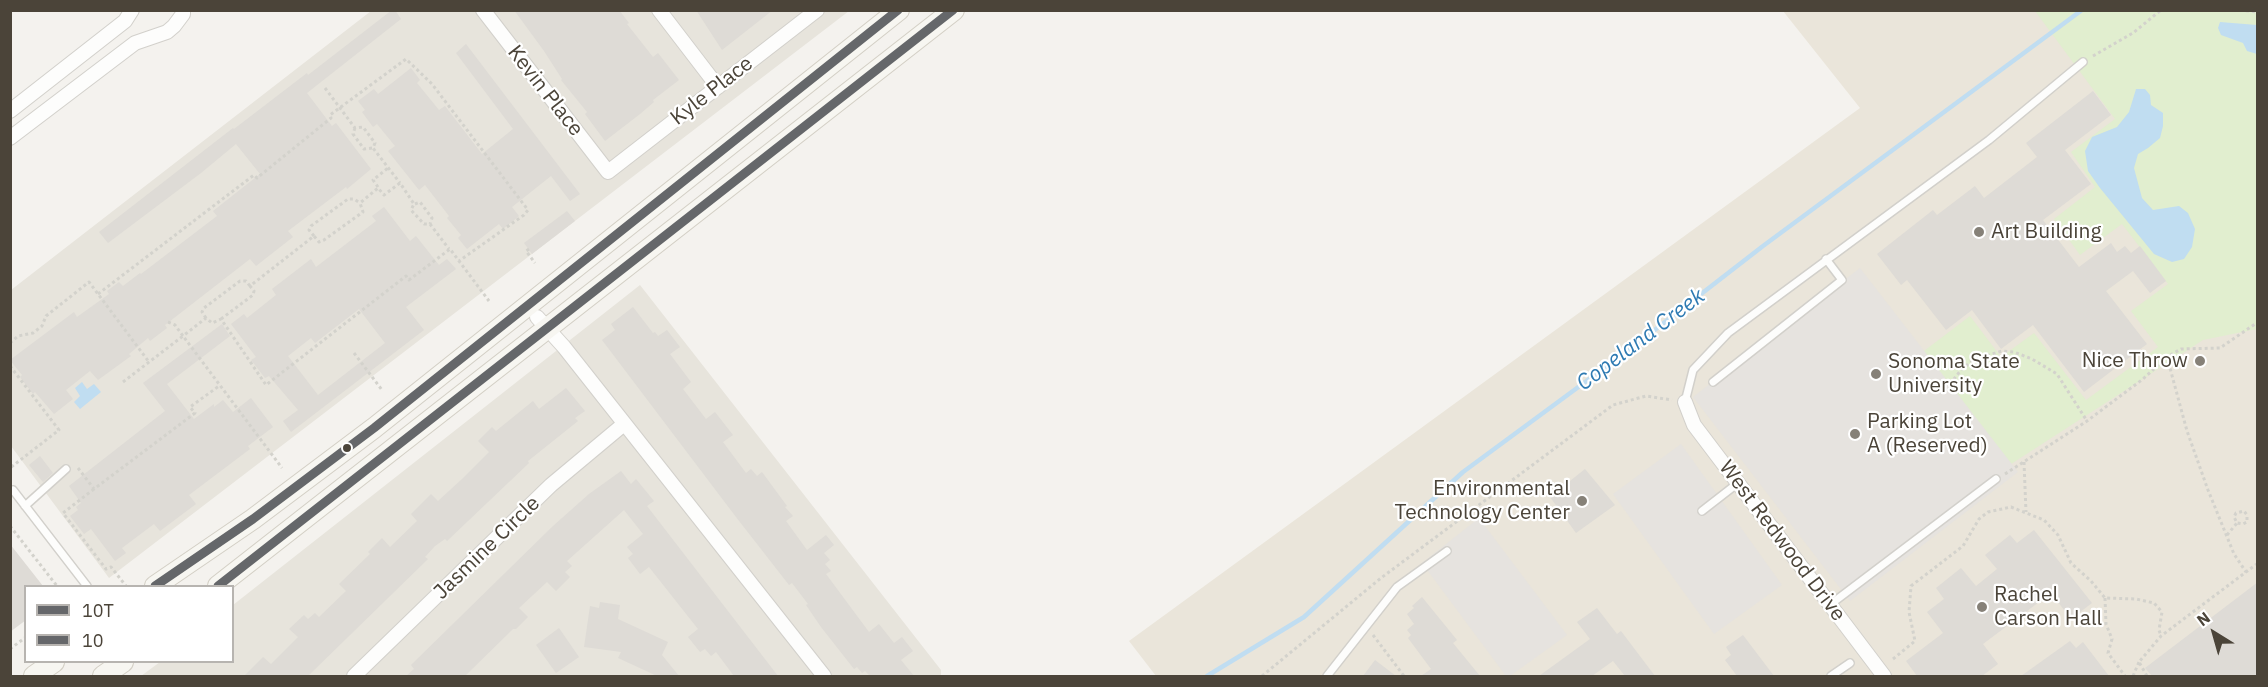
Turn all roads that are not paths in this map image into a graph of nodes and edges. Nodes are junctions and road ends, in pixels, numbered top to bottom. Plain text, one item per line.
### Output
1 (132, 10) edge
2 (183, 10) edge
3 (483, 10) edge
4 (659, 10) edge
5 (817, 10) edge
6 (899, 10) edge
7 (954, 10) edge
8 (2083, 62) road end
9 (718, 87) junction
10 (10, 111) edge
11 (10, 138) edge
12 (608, 172) joint
13 (1826, 259) junction
14 (542, 323) junction
15 (1713, 382) dead end
16 (1685, 402) joint
17 (624, 424) junction
18 (66, 469) dead end
19 (1996, 480) road end
20 (1738, 483) junction
21 (13, 490) dead end
22 (26, 506) junction
23 (1702, 511) dead end
24 (1447, 551) dead end
25 (86, 585) edge
26 (156, 585) edge
27 (219, 585) edge
28 (1831, 604) junction
29 (53, 663) edge
30 (122, 663) edge
31 (1850, 663) dead end
32 (34, 676) edge
33 (103, 676) edge
34 (354, 676) edge
35 (824, 676) edge
36 (1327, 676) edge
37 (1831, 676) edge
38 (1884, 676) edge

1 - 10 street
2 - 11 street
3 - 12 street, Kevin Place
4 - 9 street
5 - 9 street, Kyle Place
6 - 26 main road
7 - 14 main road
8 - 13 lane
9 - 12 street, Kyle Place
13 - 15 lane
13 - 16 lane
14 - 17 street
14 - 27 main road
16 - 20 street, West Redwood Drive
17 - 34 street, Jasmine Circle
17 - 35 street
18 - 22 lane
19 - 28 lane
20 - 23 lane
20 - 28 street, West Redwood Drive
21 - 22 lane
22 - 25 lane
24 - 36 lane
28 - 38 street, West Redwood Drive
29 - 32 main road
30 - 33 main road
31 - 37 lane

